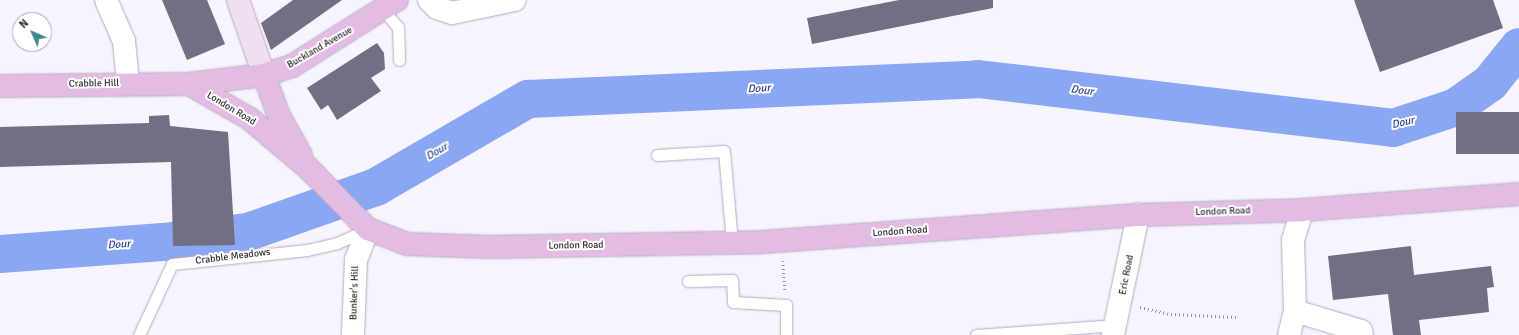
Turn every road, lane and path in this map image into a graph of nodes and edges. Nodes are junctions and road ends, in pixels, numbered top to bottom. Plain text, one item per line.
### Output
1 (106, 0) edge
2 (238, 0) edge
3 (429, 0) edge
4 (515, 0) edge
5 (390, 5) edge
6 (399, 60) dead end
7 (264, 75) junction
8 (128, 83) junction
9 (189, 84) junction
10 (0, 86) edge
11 (657, 155) dead end
12 (308, 168) junction
13 (1519, 194) edge
14 (1302, 210) junction
15 (1138, 215) junction
16 (368, 229) junction
17 (782, 240) junction
18 (732, 243) junction
19 (688, 281) dead end
20 (1121, 303) junction
21 (786, 305) junction
22 (1295, 311) junction
23 (1236, 317) dead end
24 (1114, 330) edge
25 (139, 335) edge
26 (353, 335) edge
27 (786, 335) edge
28 (976, 335) edge
29 (1288, 335) edge
30 (1362, 335) edge

1 - 8 street
2 - 7 street
3 - 4 street
5 - 6 lane
5 - 7 main road, Buckland Avenue
7 - 9 main road, Buckland Avenue
7 - 12 main road, London Road
8 - 9 main road, Crabble Hill
8 - 10 main road, Crabble Hill
9 - 12 main road, London Road
11 - 18 lane
12 - 16 main road, London Road
13 - 14 main road, London Road
14 - 15 main road, London Road
14 - 22 street
15 - 17 main road, London Road
15 - 20 street, Eric Road
16 - 18 main road, London Road
16 - 25 lane, Crabble Meadows
16 - 26 street, Bunker's Hill
17 - 18 main road, London Road
17 - 21 path
19 - 21 lane
20 - 23 path
20 - 24 street, Eric Road
21 - 27 lane
22 - 29 street
22 - 30 street
24 - 28 lane

